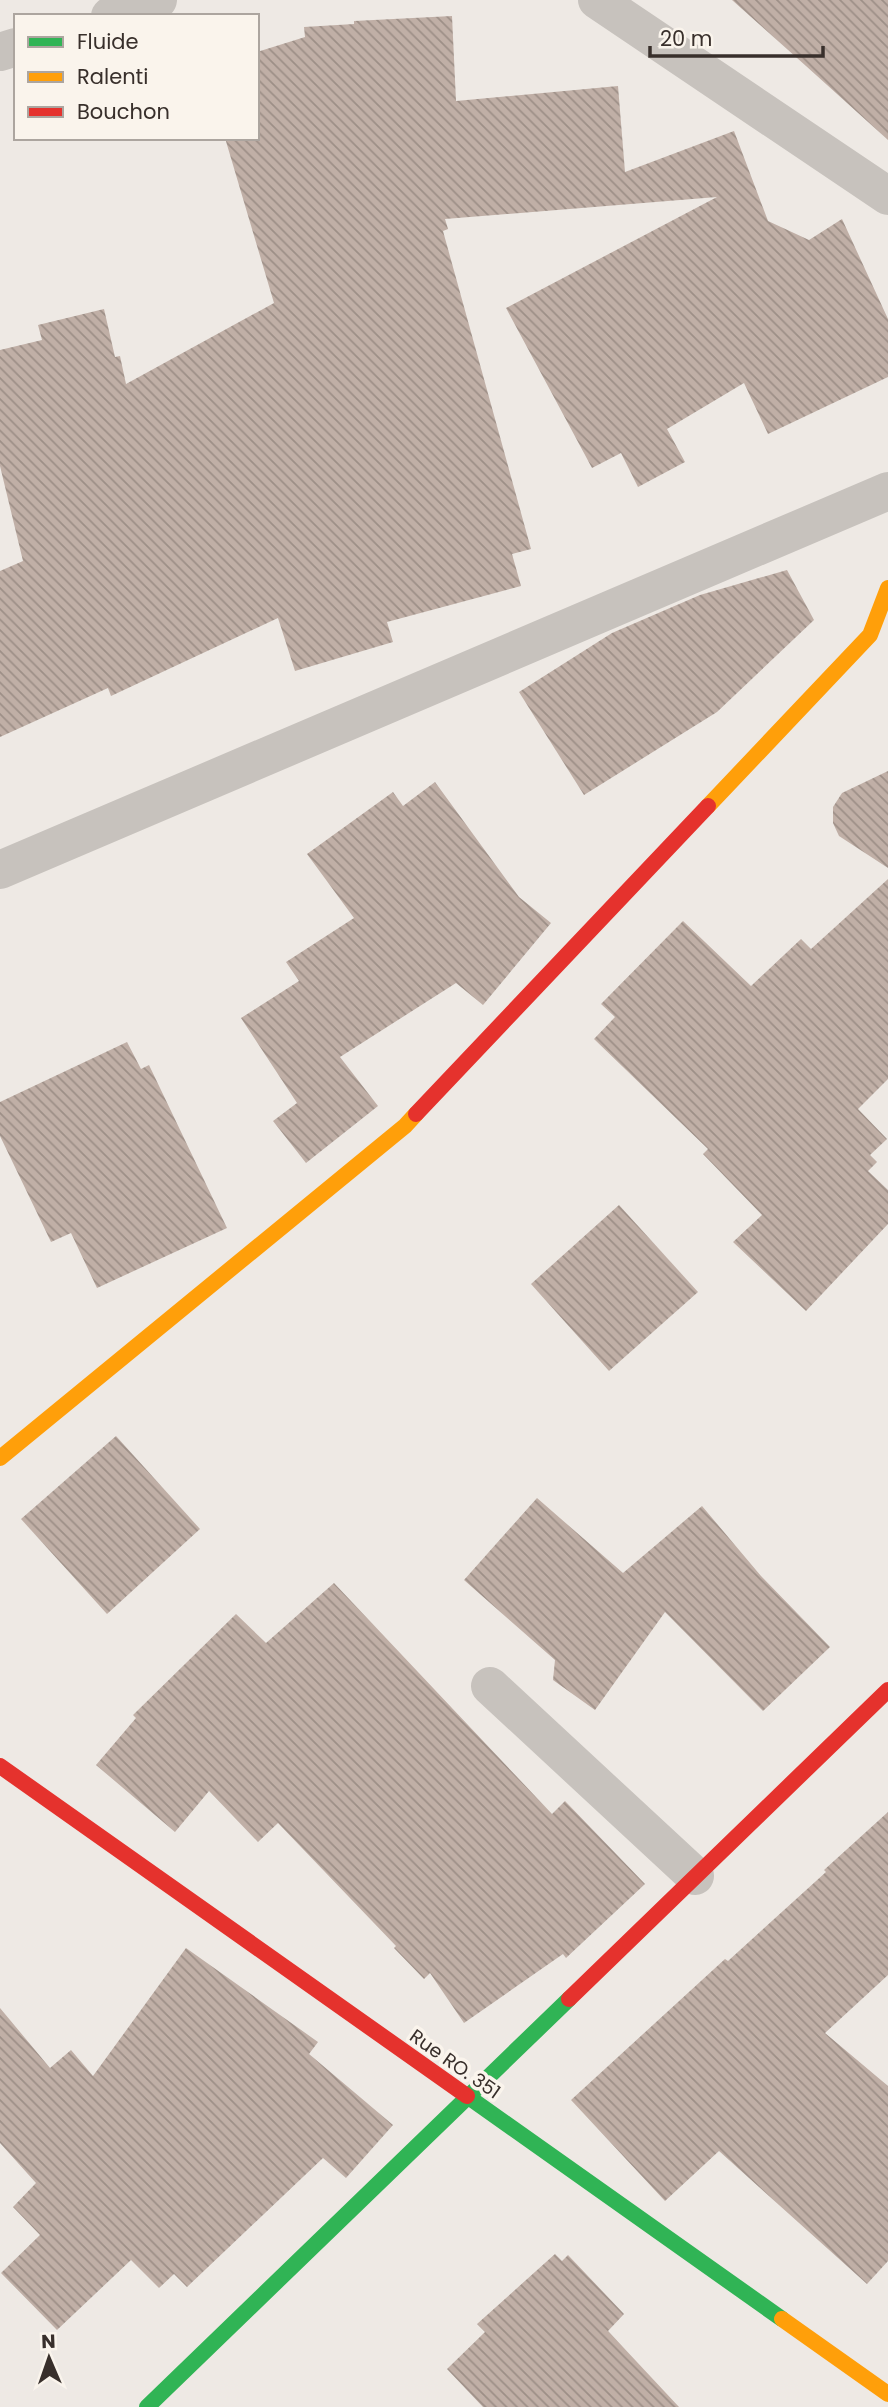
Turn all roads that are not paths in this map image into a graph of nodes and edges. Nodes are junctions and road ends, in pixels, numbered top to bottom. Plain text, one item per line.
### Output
1 (158, 0) edge
2 (597, 0) edge
3 (116, 14) edge
4 (888, 196) edge
5 (888, 491) edge
6 (888, 588) edge
7 (0, 870) edge
8 (0, 1458) edge
9 (490, 1686) dead end
10 (888, 1690) edge
11 (0, 1766) edge
12 (695, 1876) junction
13 (466, 2097) junction
14 (888, 2394) edge
15 (147, 2407) edge

1 - 3 street
2 - 4 street
5 - 7 street
6 - 8 street
9 - 12 street
10 - 12 street
11 - 13 street, Rue RO. 351
12 - 13 street
13 - 14 street, Rue RO. 351
13 - 15 street

